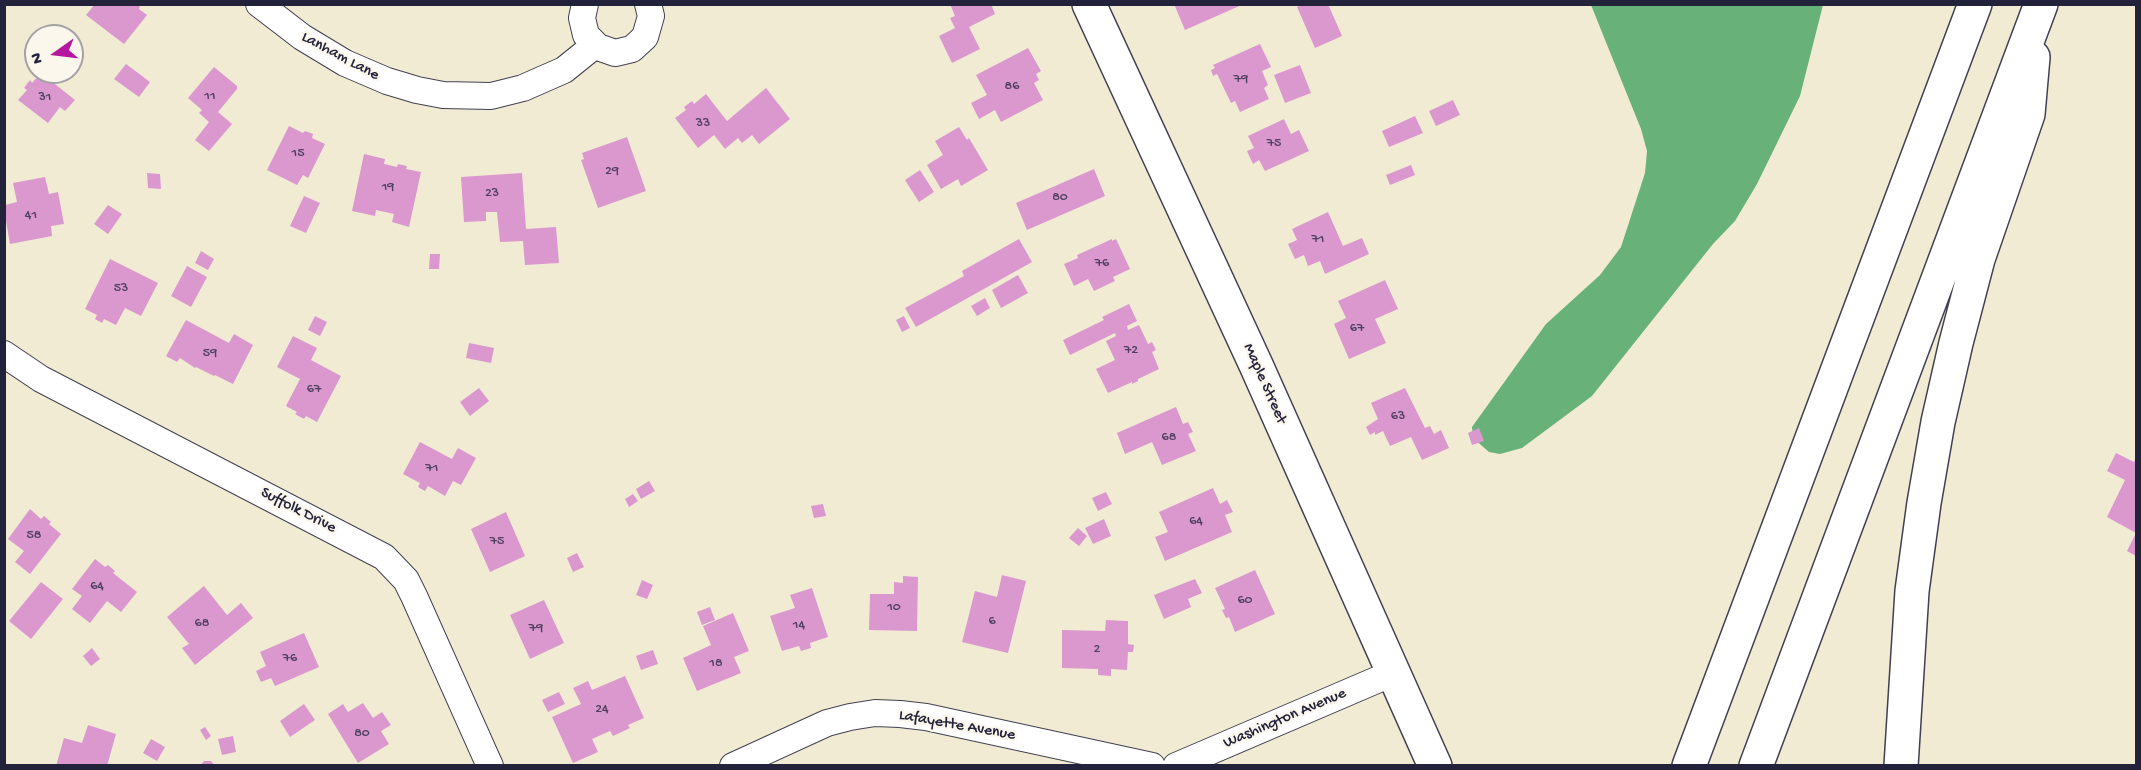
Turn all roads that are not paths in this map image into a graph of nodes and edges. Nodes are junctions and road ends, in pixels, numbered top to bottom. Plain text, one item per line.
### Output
1 (259, 4) edge
2 (585, 4) edge
3 (648, 4) edge
4 (1089, 4) edge
5 (1975, 4) edge
6 (2039, 9) edge
7 (595, 45) junction
8 (4, 354) edge
9 (1394, 673) junction
10 (490, 765) edge
11 (733, 765) edge
12 (1152, 765) edge
13 (1176, 765) edge
14 (1435, 765) edge
15 (1689, 765) edge
16 (1756, 765) edge
17 (1901, 765) edge

1 - 7 street, Lanham Lane
2 - 7 street
3 - 7 street
4 - 9 main road, Maple Street
5 - 15 main road
6 - 16 main road
6 - 17 main road
8 - 10 street, Suffolk Drive
9 - 13 street, Washington Avenue
9 - 14 main road, Maple Street
11 - 12 street, Lafayette Avenue

